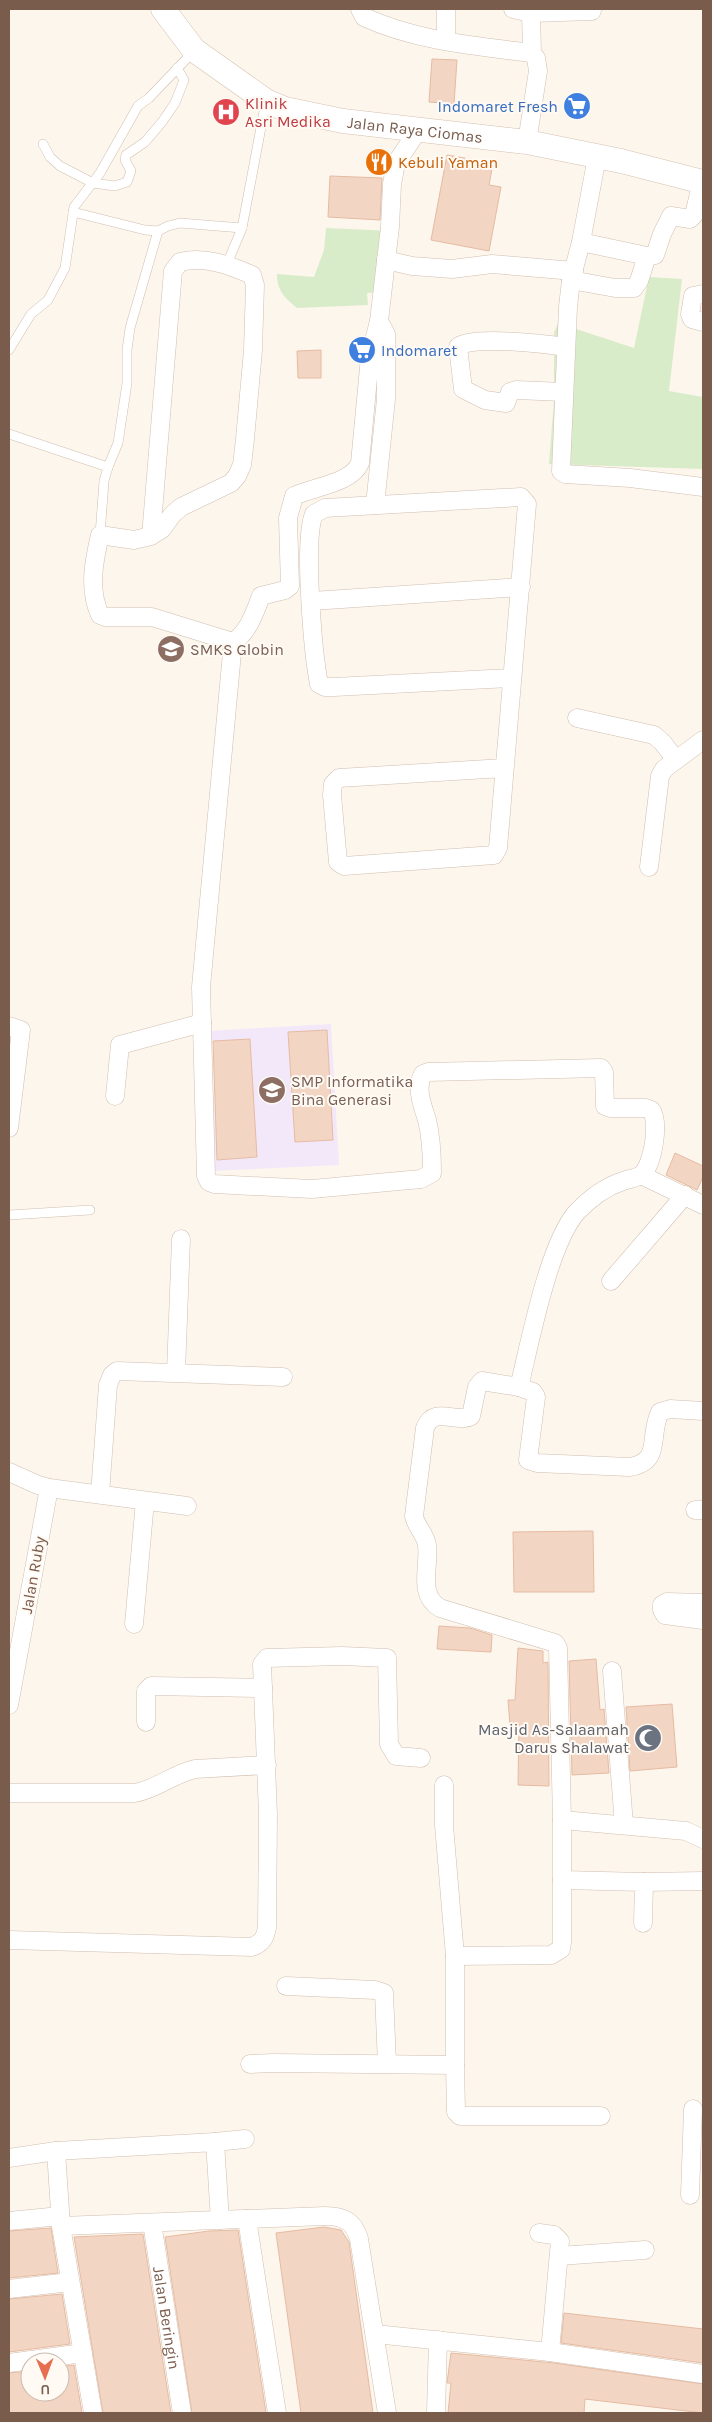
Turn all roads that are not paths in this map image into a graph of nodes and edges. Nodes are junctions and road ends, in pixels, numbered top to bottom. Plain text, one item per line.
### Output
1 (163, 9) edge
2 (360, 9) edge
3 (446, 9) edge
4 (513, 9) edge
5 (554, 11) edge
6 (592, 11) dead end
7 (531, 13) junction
8 (446, 41) junction
9 (194, 50) junction
10 (532, 52) junction
11 (177, 68) junction
12 (266, 101) junction
13 (420, 129) junction
14 (528, 142) junction
15 (44, 144) dead end
16 (598, 157) junction
17 (703, 182) edge
18 (93, 183) junction
19 (72, 212) junction
20 (242, 228) junction
21 (158, 232) junction
22 (582, 242) junction
23 (647, 256) junction
24 (386, 260) junction
25 (227, 264) junction
26 (573, 275) junction
27 (703, 294) edge
28 (379, 320) junction
29 (703, 322) edge
30 (565, 347) junction
31 (9, 350) edge
32 (564, 392) junction
33 (9, 434) edge
34 (108, 467) junction
35 (703, 487) edge
36 (375, 505) junction
37 (100, 535) junction
38 (151, 536) junction
39 (521, 588) junction
40 (312, 601) junction
41 (232, 642) junction
42 (512, 678) junction
43 (577, 718) dead end
44 (703, 740) edge
45 (676, 760) junction
46 (504, 768) junction
47 (650, 867) dead end
48 (202, 1023) junction
49 (9, 1026) edge
50 (11, 1095) edge
51 (115, 1096) dead end
52 (9, 1128) edge
53 (641, 1175) junction
54 (685, 1195) junction
55 (703, 1205) edge
56 (90, 1210) dead end
57 (9, 1216) edge
58 (181, 1239) dead end
59 (611, 1281) dead end
60 (176, 1372) junction
61 (283, 1377) dead end
62 (519, 1387) junction
63 (703, 1412) edge
64 (9, 1472) edge
65 (48, 1488) junction
66 (100, 1494) junction
67 (145, 1501) junction
68 (187, 1506) dead end
69 (703, 1603) edge
70 (703, 1620) edge
71 (134, 1624) dead end
72 (612, 1671) dead end
73 (263, 1688) junction
74 (9, 1705) edge
75 (146, 1722) dead end
76 (421, 1758) dead end
77 (267, 1765) junction
78 (444, 1785) dead end
79 (9, 1793) edge
80 (562, 1820) junction
81 (624, 1825) junction
82 (703, 1839) edge
83 (562, 1880) junction
84 (703, 1881) edge
85 (644, 1882) junction
86 (643, 1923) dead end
87 (9, 1940) edge
88 (455, 1956) junction
89 (286, 1986) dead end
90 (250, 2064) dead end
91 (387, 2064) junction
92 (456, 2065) junction
93 (692, 2109) edge
94 (601, 2116) dead end
95 (245, 2139) dead end
96 (215, 2142) junction
97 (56, 2151) junction
98 (9, 2158) edge
99 (690, 2194) dead end
100 (247, 2219) junction
101 (220, 2220) junction
102 (9, 2221) edge
103 (61, 2221) junction
104 (152, 2223) junction
105 (539, 2233) dead end
106 (645, 2250) dead end
107 (559, 2256) junction
108 (70, 2282) junction
109 (9, 2289) edge
110 (374, 2334) junction
111 (438, 2340) junction
112 (550, 2352) junction
113 (83, 2353) junction
114 (9, 2363) edge
115 (703, 2374) edge
116 (93, 2413) edge
117 (182, 2413) edge
118 (277, 2413) edge
119 (387, 2413) edge
120 (436, 2413) edge

1 - 9 main road, Jalan Raya Ciomas
2 - 8 street
3 - 8 street
4 - 7 street
5 - 6 street
5 - 7 street
7 - 10 street
8 - 10 street
9 - 11 lane
9 - 12 main road, Jalan Raya Ciomas
10 - 14 street
11 - 18 lane
11 - 18 lane
12 - 13 main road, Jalan Raya Ciomas
12 - 20 lane
13 - 14 main road, Jalan Raya Ciomas
13 - 24 street
14 - 16 main road, Jalan Raya Ciomas
15 - 18 lane
16 - 17 main road, Jalan Raya Ciomas
16 - 22 street
17 - 23 street
18 - 19 lane
19 - 21 lane
19 - 31 lane
20 - 21 lane
20 - 25 lane
21 - 34 lane
22 - 23 street
22 - 26 street
23 - 26 street
24 - 26 street
24 - 28 street
25 - 38 street
25 - 38 street
26 - 30 street
27 - 29 street
28 - 36 street
28 - 41 street
30 - 32 street
30 - 32 street
32 - 35 street
33 - 34 lane
34 - 37 lane
36 - 39 street
36 - 40 street
37 - 38 street
37 - 41 street
39 - 40 street
39 - 42 street
40 - 42 street
41 - 48 street
42 - 46 street
43 - 45 street
44 - 45 street
45 - 47 street
46 - 46 street
48 - 51 street
48 - 53 street
49 - 50 street
50 - 52 street
53 - 54 street
53 - 62 street
54 - 55 street
54 - 59 street
56 - 57 lane
58 - 60 street
60 - 61 street
60 - 66 street
62 - 63 street
62 - 80 street
64 - 65 street
65 - 66 street
65 - 74 street, Jalan Ruby
66 - 67 street
67 - 68 street
67 - 71 street
69 - 70 street
72 - 81 street
73 - 75 street
73 - 76 street
73 - 77 street
77 - 79 street
77 - 87 street
78 - 88 street
80 - 81 street
80 - 83 street
81 - 82 street
83 - 85 street
83 - 88 street
84 - 85 street
85 - 86 street
88 - 92 street
89 - 91 street
90 - 91 street
91 - 92 street
92 - 94 street
93 - 99 street
95 - 96 street
96 - 97 street
96 - 101 street
97 - 98 street
97 - 103 street
100 - 101 street
100 - 110 street
100 - 118 street
101 - 104 street
102 - 103 street
103 - 104 street
103 - 108 street
104 - 117 street, Jalan Beringin
105 - 107 street
106 - 107 street
107 - 112 street
108 - 109 street
108 - 113 street
110 - 111 street
110 - 119 street
111 - 112 street
111 - 120 street
112 - 115 street
113 - 114 street
113 - 116 street

